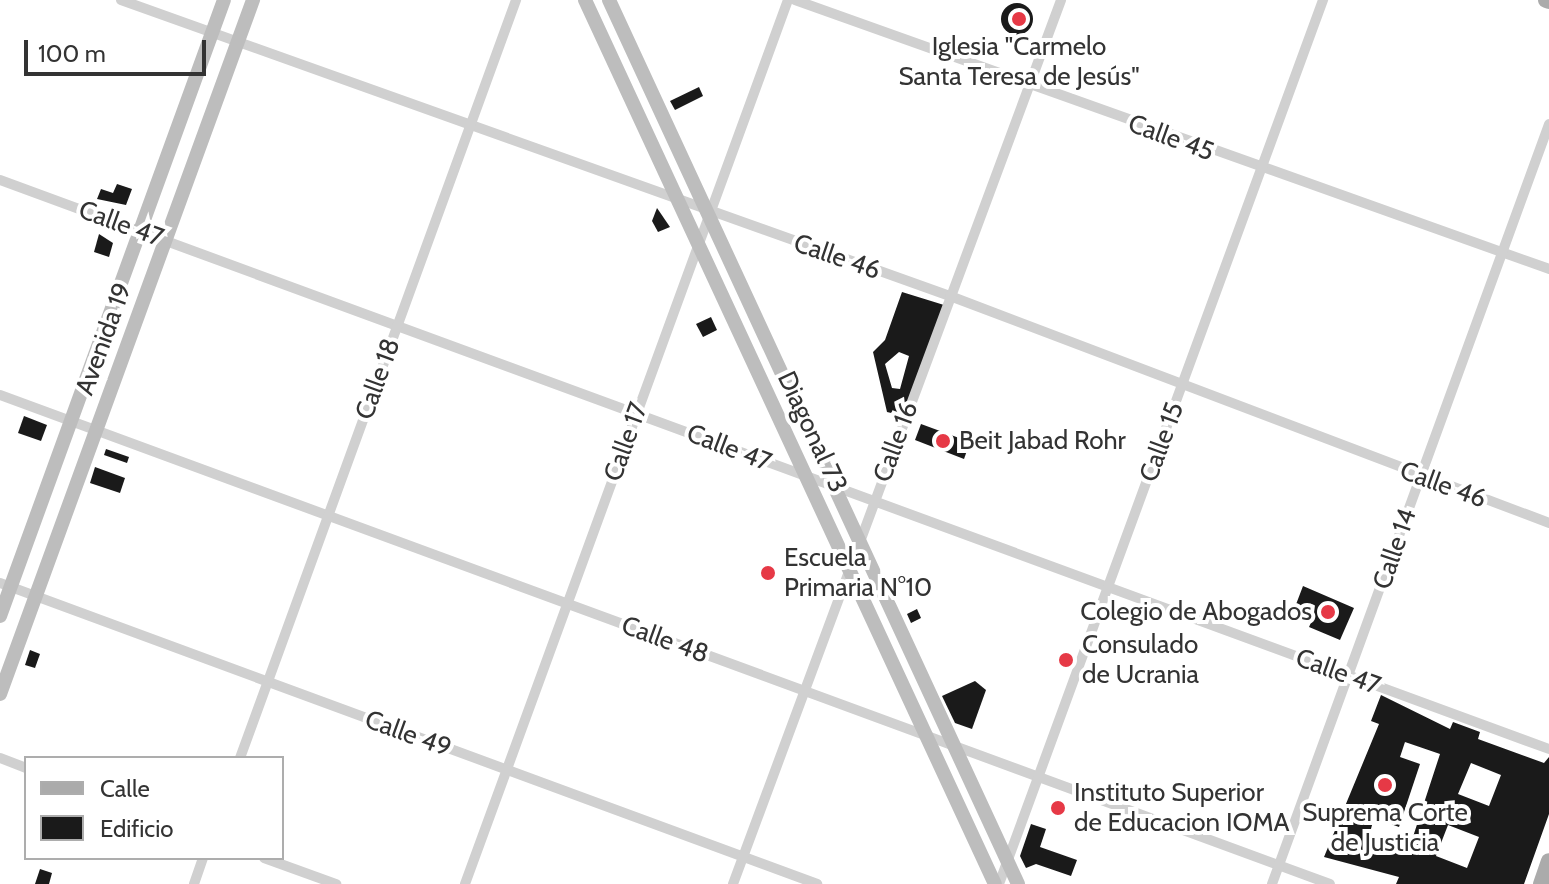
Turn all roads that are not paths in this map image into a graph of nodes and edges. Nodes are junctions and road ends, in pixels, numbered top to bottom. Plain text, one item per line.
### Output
1 (121, 0) edge
2 (224, 0) edge
3 (253, 0) edge
4 (516, 0) edge
5 (585, 0) edge
6 (609, 0) edge
7 (788, 0) edge
8 (795, 0) edge
9 (1061, 0) edge
10 (1323, 0) edge
11 (212, 33) junction
12 (238, 43) junction
13 (1028, 87) junction
14 (1549, 124) edge
15 (469, 128) junction
16 (1261, 171) junction
17 (0, 180) edge
18 (679, 203) junction
19 (708, 213) junction
20 (140, 231) junction
21 (165, 240) junction
22 (697, 244) junction
23 (1498, 250) junction
24 (1549, 269) edge
25 (950, 296) junction
26 (398, 325) junction
27 (1184, 383) junction
28 (0, 395) edge
29 (637, 412) junction
30 (71, 421) junction
31 (96, 430) junction
32 (807, 478) junction
33 (1420, 478) junction
34 (835, 488) junction
35 (873, 502) junction
36 (328, 516) junction
37 (1549, 523) edge
38 (859, 541) junction
39 (849, 570) junction
40 (5, 585) edge
41 (1109, 588) junction
42 (36, 596) junction
43 (567, 604) junction
44 (0, 616) edge
45 (1350, 676) junction
46 (268, 682) junction
47 (804, 691) junction
48 (0, 694) edge
49 (925, 733) junction
50 (952, 743) junction
51 (1549, 749) edge
52 (241, 756) edge
53 (0, 758) edge
54 (24, 767) edge
55 (507, 770) junction
56 (1041, 778) junction
57 (743, 857) junction
58 (202, 860) edge
59 (270, 860) edge
60 (1007, 860) junction
61 (1549, 861) edge
62 (1279, 866) junction
63 (194, 884) edge
64 (336, 884) edge
65 (465, 884) edge
66 (733, 884) edge
67 (817, 884) edge
68 (997, 884) edge
69 (1018, 884) edge
70 (1272, 884) edge
71 (1330, 884) edge
72 (1541, 884) edge

1 - 11 street, Calle 46
2 - 11 main road, Avenida 19
3 - 12 main road, Avenida 19
4 - 15 street, Calle 18
5 - 18 main road, Diagonal 73
6 - 19 main road, Diagonal 73
7 - 19 street, Calle 17
8 - 13 street, Calle 45
9 - 13 street, Calle 16
10 - 16 street, Calle 15
11 - 12 street, Calle 46
11 - 20 main road, Avenida 19
12 - 15 street, Calle 46
12 - 21 main road, Avenida 19
13 - 16 street, Calle 45
13 - 25 street, Calle 16
14 - 23 street, Calle 14
15 - 18 street, Calle 46
15 - 26 street, Calle 18
16 - 23 street, Calle 45
16 - 27 street, Calle 15
17 - 20 street, Calle 47
18 - 19 street, Calle 46
18 - 22 main road, Diagonal 73
19 - 22 street, Calle 17
19 - 25 street, Calle 46
19 - 34 main road, Diagonal 73
20 - 21 street, Calle 47
20 - 30 main road, Avenida 19
21 - 26 street, Calle 47
21 - 31 main road, Avenida 19
22 - 29 street, Calle 17
22 - 32 main road, Diagonal 73
23 - 24 street, Calle 45
23 - 33 street, Calle 14
25 - 27 street, Calle 46
25 - 35 street, Calle 16
26 - 29 street, Calle 47
26 - 36 street, Calle 18
27 - 33 street, Calle 46
27 - 41 street, Calle 15
28 - 30 street, Calle 48
29 - 32 street, Calle 47
29 - 43 street, Calle 17
30 - 31 street, Calle 48
30 - 40 main road, Avenida 19
31 - 36 street, Calle 48
31 - 42 main road, Avenida 19
32 - 34 street, Calle 47
32 - 39 main road, Diagonal 73
33 - 37 street, Calle 46
33 - 45 street, Calle 14
34 - 35 street, Calle 47
34 - 38 main road, Diagonal 73
35 - 38 street, Calle 16
35 - 41 street, Calle 47
36 - 43 street, Calle 48
36 - 46 street, Calle 18
38 - 39 street, Calle 16
38 - 50 main road, Diagonal 73
39 - 47 street, Calle 16
39 - 49 main road, Diagonal 73
40 - 42 street, Calle 49
40 - 44 main road, Avenida 19
41 - 45 street, Calle 47
41 - 56 street, Calle 15
42 - 46 street, Calle 49
42 - 48 main road, Avenida 19
43 - 47 street, Calle 48
43 - 55 street, Calle 17
45 - 51 street, Calle 47
45 - 62 street, Calle 14
46 - 52 street, Calle 18
46 - 55 street, Calle 49
47 - 49 street, Calle 48
47 - 57 street, Calle 16
49 - 50 street, Calle 48
49 - 68 main road, Diagonal 73
50 - 56 street, Calle 48
50 - 60 main road, Diagonal 73
53 - 54 street
55 - 57 street, Calle 49
55 - 65 street, Calle 17
56 - 60 street, Calle 15
56 - 62 street, Calle 48
57 - 66 street, Calle 16
57 - 67 street, Calle 49
58 - 63 street
59 - 64 street
60 - 68 street, Calle 15
60 - 69 main road, Diagonal 73
61 - 72 main road
62 - 70 street, Calle 14
62 - 71 street, Calle 48

